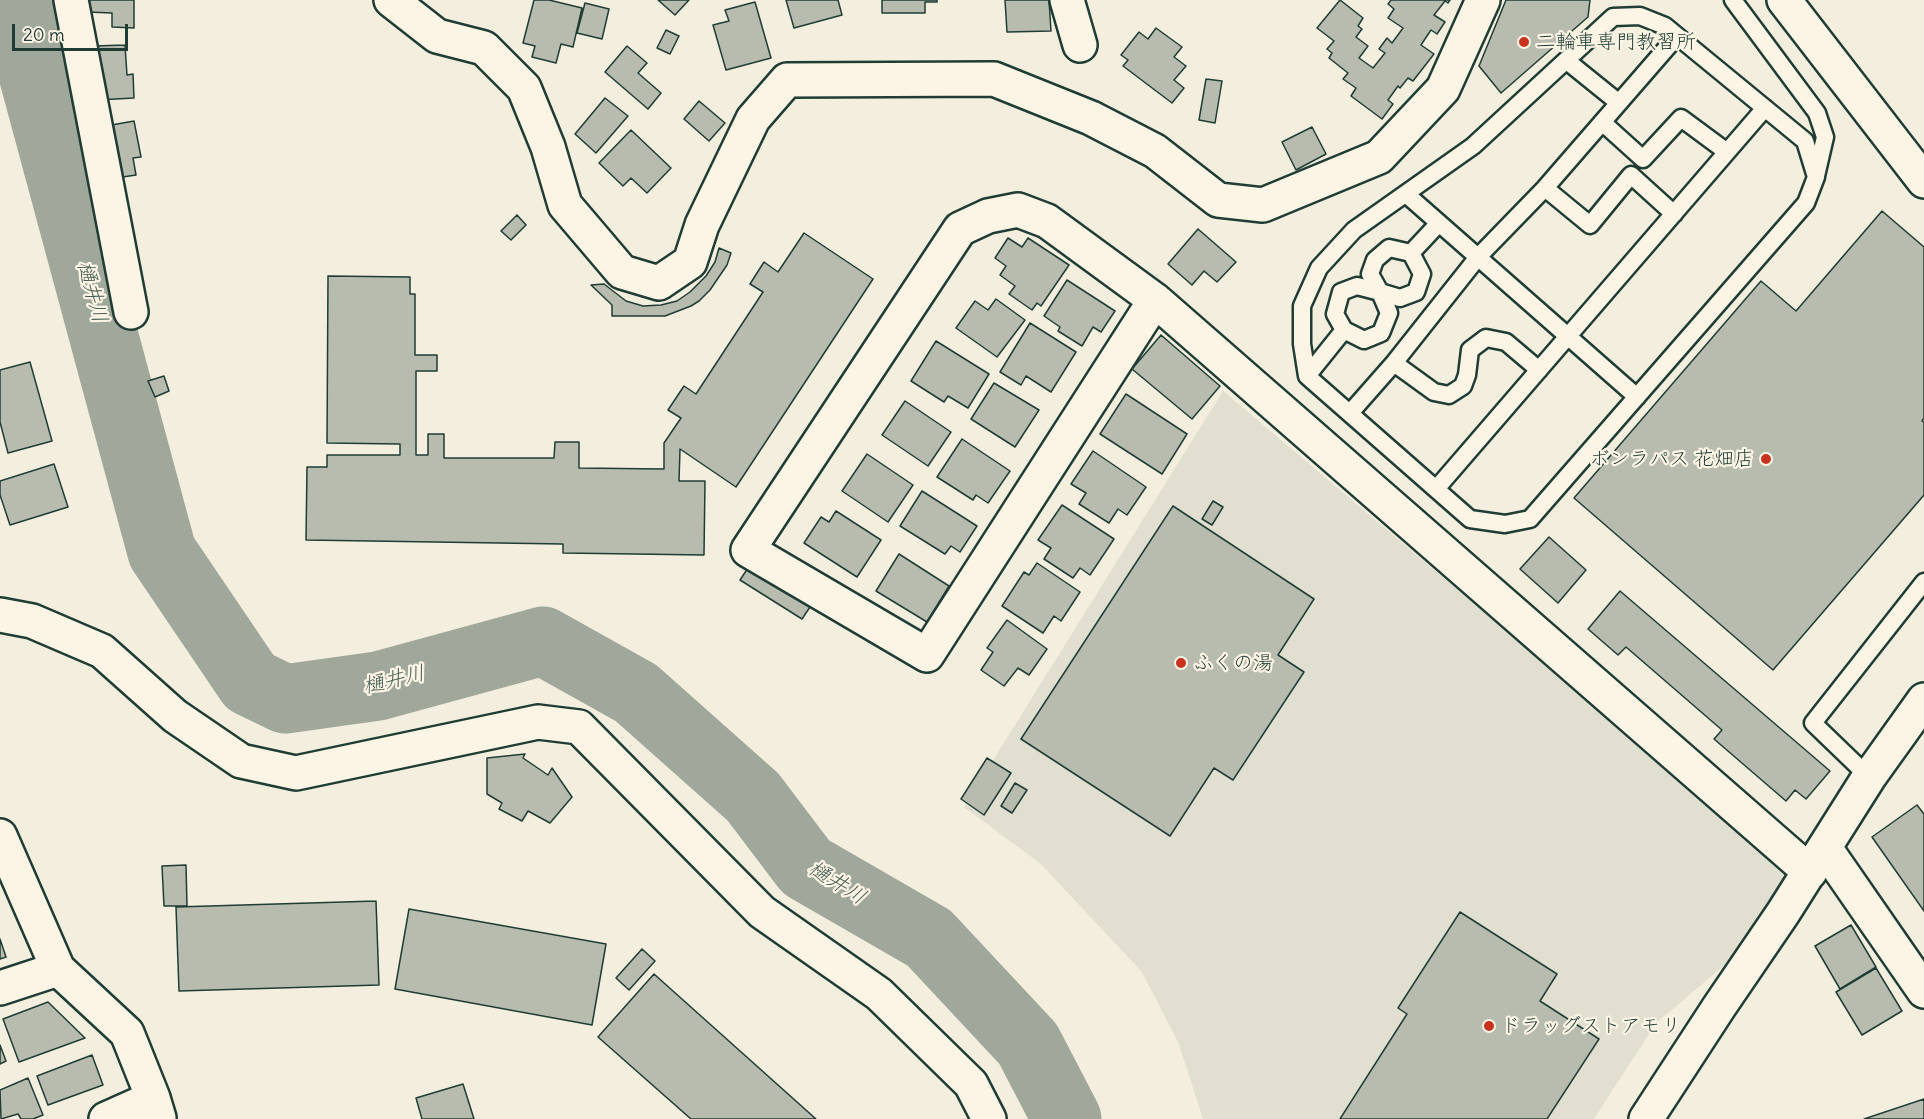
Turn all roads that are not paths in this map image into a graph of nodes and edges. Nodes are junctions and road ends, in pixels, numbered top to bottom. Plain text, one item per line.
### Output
1 (71, 0) edge
2 (391, 0) edge
3 (1067, 0) edge
4 (1483, 0) edge
5 (1733, 0) edge
6 (1784, 0) edge
7 (1639, 8) edge
8 (1677, 36) junction
9 (1080, 45) dead end
10 (1567, 61) junction
11 (1619, 103) junction
12 (1765, 108) junction
13 (1602, 122) junction
14 (1727, 152) junction
15 (1816, 177) junction
16 (1924, 181) edge
17 (1545, 188) junction
18 (1406, 194) junction
19 (1674, 214) junction
20 (1439, 223) junction
21 (1411, 253) junction
22 (1478, 258) junction
23 (1380, 292) junction
24 (1155, 300) junction
25 (131, 312) dead end
26 (1344, 330) junction
27 (1568, 335) junction
28 (1394, 363) junction
29 (1539, 370) junction
30 (1307, 376) junction
31 (1637, 397) junction
32 (1350, 414) junction
33 (1436, 489) junction
34 (1924, 582) edge
35 (0, 615) edge
36 (1924, 700) edge
37 (1869, 777) junction
38 (0, 836) edge
39 (1818, 860) junction
40 (58, 969) junction
41 (0, 988) edge
42 (1924, 991) edge
43 (156, 1109) edge
44 (105, 1119) edge
45 (989, 1119) edge
46 (1646, 1119) edge

1 - 25 street
2 - 4 street
3 - 9 street
5 - 15 lane
6 - 16 street
7 - 8 lane
7 - 10 lane
8 - 11 lane
8 - 12 lane
10 - 11 lane
10 - 18 lane
11 - 13 lane
12 - 14 lane
12 - 15 lane
13 - 14 lane
13 - 17 lane
14 - 19 lane
15 - 31 lane
17 - 19 lane
17 - 22 lane
18 - 20 lane
18 - 30 lane
19 - 27 lane
20 - 21 lane
20 - 22 lane
21 - 23 lane
21 - 23 lane
22 - 27 lane
22 - 28 lane
23 - 26 lane
23 - 26 lane
24 - 24 street
24 - 39 street
26 - 30 lane
27 - 29 lane
27 - 31 lane
28 - 29 lane
28 - 32 lane
29 - 33 lane
30 - 32 lane
31 - 33 lane
32 - 33 lane
34 - 37 lane
35 - 45 street
36 - 37 street
37 - 39 street
38 - 40 street
39 - 42 street
39 - 46 street
40 - 41 street
40 - 43 street
43 - 44 street

